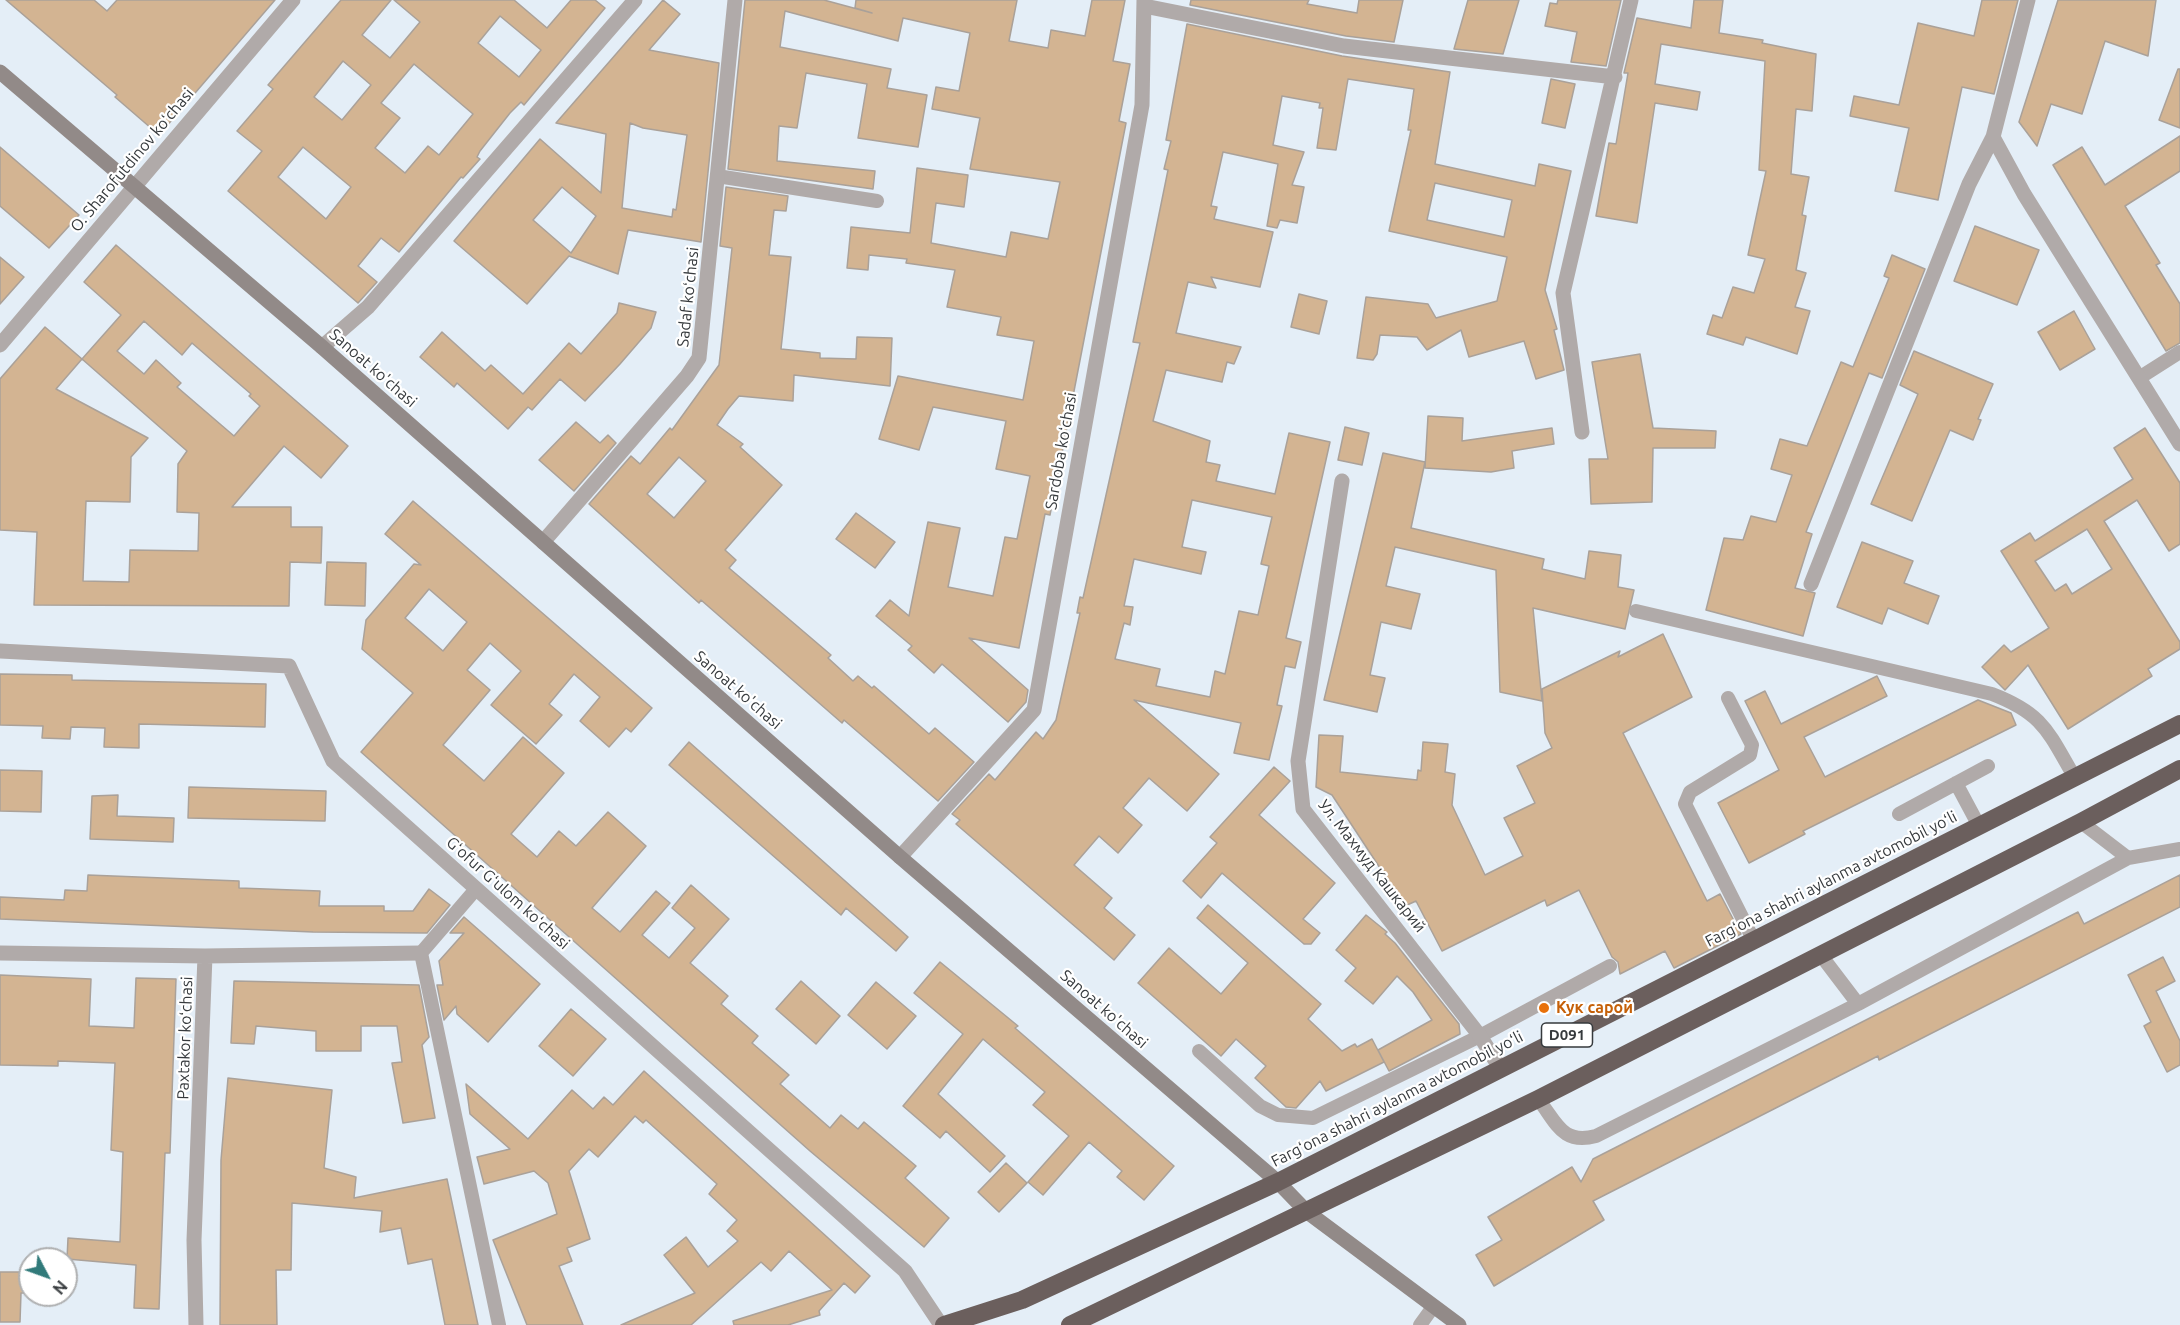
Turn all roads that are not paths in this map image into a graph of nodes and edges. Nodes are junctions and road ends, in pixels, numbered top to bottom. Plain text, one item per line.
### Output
1 (293, 0) edge
2 (635, 0) edge
3 (735, 0) edge
4 (1631, 0) edge
5 (2028, 0) edge
6 (1144, 3) edge
7 (0, 72) edge
8 (1615, 77) junction
9 (1993, 137) junction
10 (717, 176) junction
11 (132, 187) junction
12 (877, 201) dead end
13 (0, 345) edge
14 (322, 347) junction
15 (2180, 352) edge
16 (2139, 378) junction
17 (1582, 432) dead end
18 (2180, 444) edge
19 (1342, 481) dead end
20 (543, 542) junction
21 (1810, 584) dead end
22 (1636, 611) dead end
23 (0, 651) edge
24 (1728, 698) dead end
25 (2180, 724) edge
26 (1988, 766) dead end
27 (2180, 769) edge
28 (2075, 778) junction
29 (1956, 783) junction
30 (1899, 814) dead end
31 (2081, 822) junction
32 (1979, 826) junction
33 (2180, 849) edge
34 (900, 858) junction
35 (2128, 858) junction
36 (476, 889) junction
37 (1753, 939) junction
38 (0, 953) edge
39 (421, 953) junction
40 (1820, 954) junction
41 (205, 956) junction
42 (1610, 966) dead end
43 (1858, 1004) junction
44 (1480, 1036) junction
45 (1199, 1051) dead end
46 (1500, 1068) junction
47 (1538, 1099) junction
48 (1278, 1182) junction
49 (1306, 1211) junction
50 (1433, 1307) junction
51 (196, 1325) edge
52 (499, 1325) edge
53 (942, 1325) edge
54 (1070, 1325) edge
55 (1420, 1325) edge
56 (1459, 1325) edge

1 - 11 street, O. Sharofutdinov koʻchasi
2 - 14 street
3 - 10 street, Sadaf koʻchasi
4 - 8 street
5 - 9 street
6 - 8 street
6 - 34 street, Sardoba koʻchasi
7 - 11 main road, Sanoat ko'chasi
8 - 17 street
9 - 16 street
9 - 21 street
10 - 12 lane
10 - 20 street, Sadaf koʻchasi
11 - 13 street, O. Sharofutdinov koʻchasi
11 - 14 main road, Sanoat ko'chasi
14 - 20 main road, Sanoat ko'chasi
15 - 16 lane
16 - 18 street
19 - 44 street, Ул. Махмуд Кашкарий
20 - 34 main road, Sanoat ko'chasi
22 - 28 lane
23 - 36 street, Gʻofur Gʻulom koʻchasi
24 - 37 lane
25 - 28 highway, Fargʻona shahri aylanma avtomobil yoʻli / D091
26 - 29 lane
27 - 31 highway, D091
28 - 32 highway, Fargʻona shahri aylanma avtomobil yoʻli / D091
29 - 30 lane
29 - 32 lane
31 - 35 lane
31 - 40 highway, D091
32 - 37 highway, Fargʻona shahri aylanma avtomobil yoʻli / D091
33 - 35 lane
34 - 48 main road, Sanoat ko'chasi
35 - 43 lane
36 - 39 lane
36 - 53 street, Gʻofur Gʻulom koʻchasi
37 - 46 highway, Fargʻona shahri aylanma avtomobil yoʻli / D091
38 - 41 street, Paxtakor koʻchasi
39 - 41 street
39 - 52 lane
40 - 43 lane
40 - 47 highway, D091
41 - 51 street, Paxtakor koʻchasi
42 - 44 lane
43 - 47 lane
44 - 45 lane
44 - 46 street, Ул. Махмуд Кашкарий
46 - 48 highway, Fargʻona shahri aylanma avtomobil yoʻli / D091
47 - 49 highway, D091
48 - 49 main road, Sanoat ko'chasi
48 - 53 highway, Fargʻona shahri aylanma avtomobil yoʻli / D091
49 - 50 main road, Sanoat ko'chasi
49 - 54 highway, D091
50 - 55 lane
50 - 56 main road, Sanoat ko'chasi

